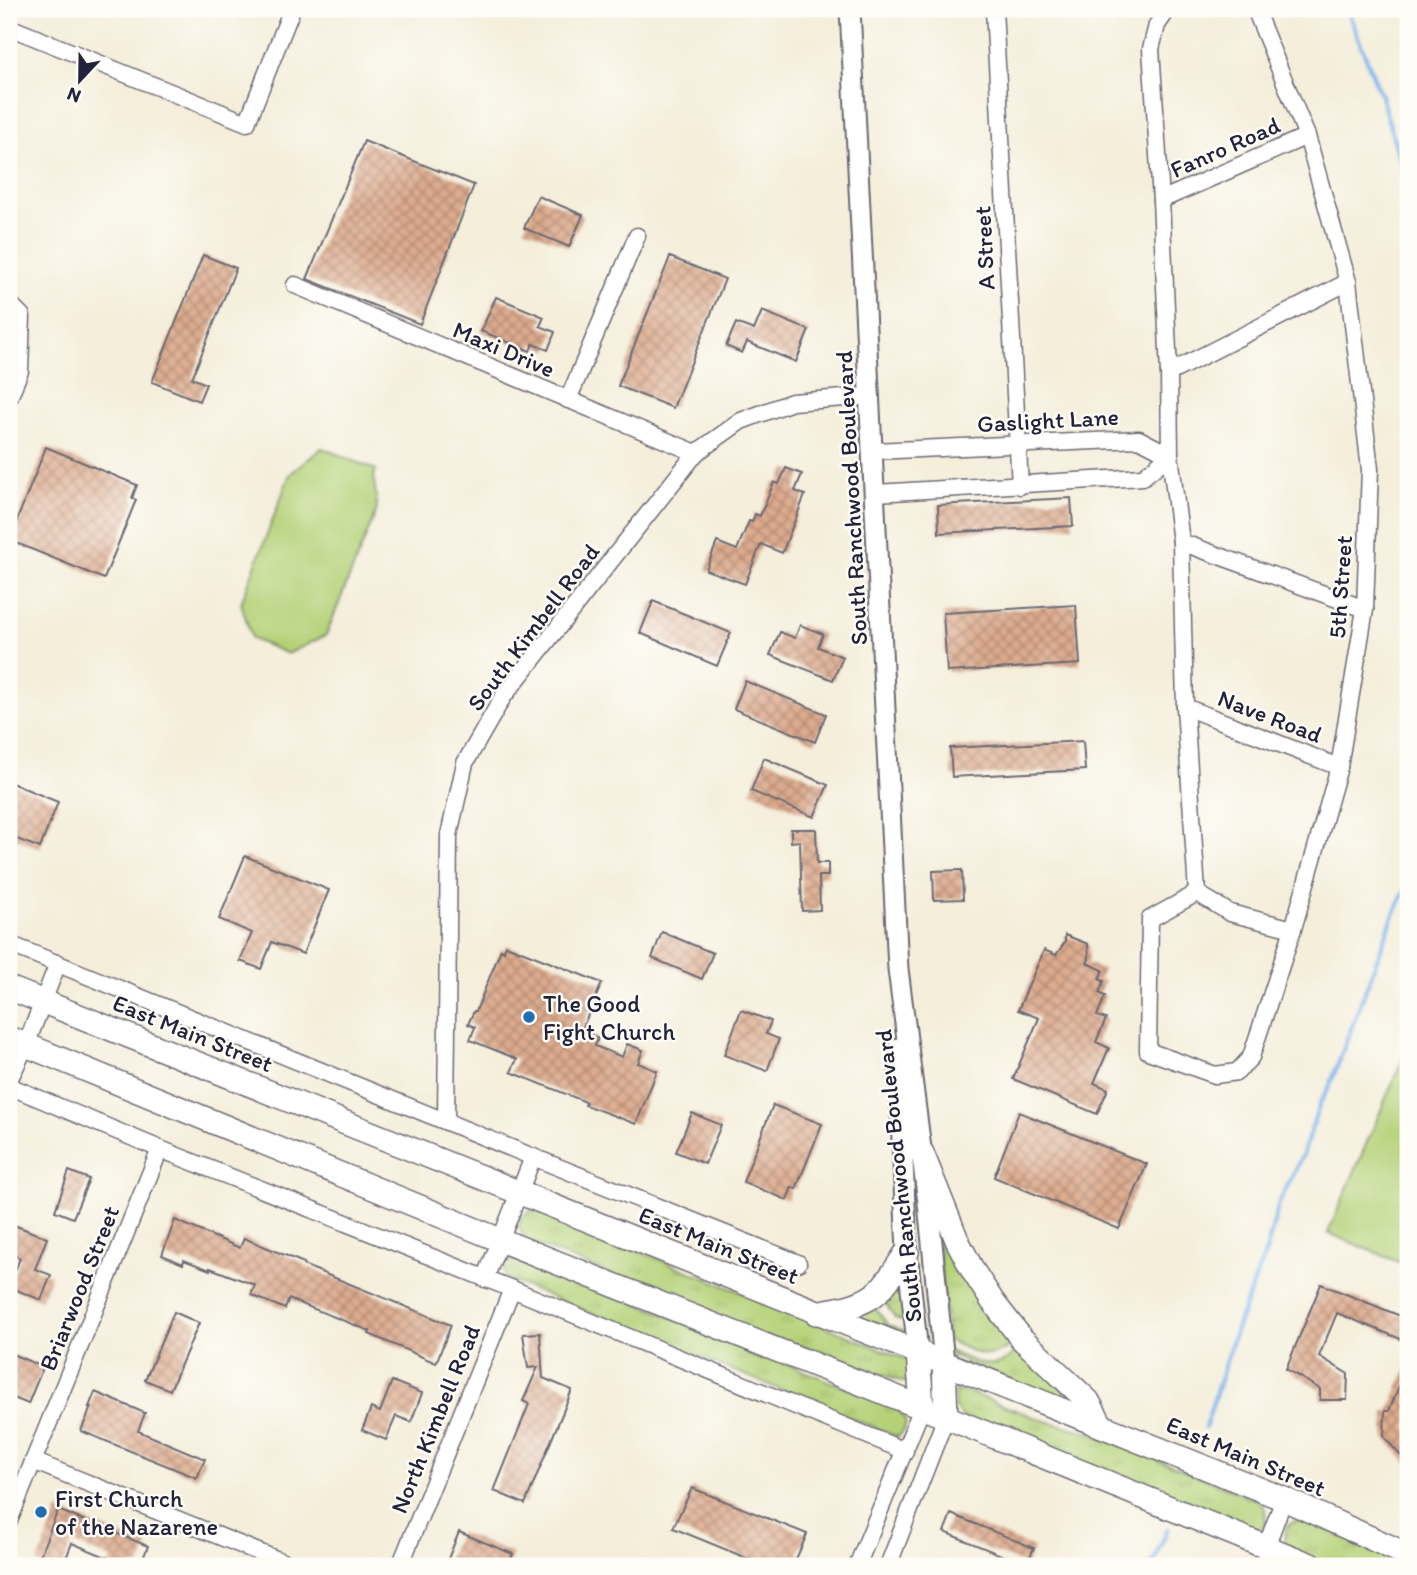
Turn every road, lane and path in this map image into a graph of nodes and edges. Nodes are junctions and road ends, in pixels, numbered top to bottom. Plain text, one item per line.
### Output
1 (292, 9) edge
2 (850, 9) edge
3 (994, 9) edge
4 (1168, 9) edge
5 (1255, 9) edge
6 (9, 27) edge
7 (1307, 136) junction
8 (1161, 200) junction
9 (637, 236) dead end
10 (1348, 282) junction
11 (295, 285) dead end
12 (9, 303) edge
13 (1169, 373) junction
14 (871, 396) junction
15 (9, 398) edge
16 (568, 400) junction
17 (1018, 444) junction
18 (874, 452) junction
19 (696, 453) junction
20 (1170, 455) junction
21 (1020, 486) junction
22 (876, 493) junction
23 (1181, 542) junction
24 (1365, 609) junction
25 (1185, 707) junction
26 (1339, 766) junction
27 (1197, 893) junction
28 (1293, 929) junction
29 (9, 943) edge
30 (58, 963) junction
31 (900, 984) junction
32 (9, 988) edge
33 (44, 1002) junction
34 (17, 1041) edge
35 (9, 1080) edge
36 (9, 1086) edge
37 (446, 1121) junction
38 (160, 1149) junction
39 (922, 1153) junction
40 (533, 1157) junction
41 (518, 1192) junction
42 (500, 1240) junction
43 (907, 1252) junction
44 (798, 1263) dead end
45 (485, 1279) junction
46 (512, 1289) junction
47 (816, 1313) junction
48 (918, 1352) junction
49 (944, 1362) junction
50 (922, 1408) junction
51 (946, 1417) junction
52 (1102, 1426) junction
53 (905, 1451) junction
54 (33, 1461) junction
55 (1284, 1499) junction
56 (9, 1521) edge
57 (871, 1533) junction
58 (898, 1542) junction
59 (1266, 1547) junction
60 (1408, 1555) edge
61 (293, 1566) edge
62 (400, 1566) edge
63 (857, 1566) edge
64 (888, 1566) edge
65 (1313, 1566) edge

1 - 6 street
2 - 14 main road, South Ranchwood Boulevard
3 - 17 street, A Street
4 - 8 street
5 - 7 street, 5th Street
7 - 8 street, Fanro Road
7 - 10 street, 5th Street
8 - 13 street
9 - 16 street
10 - 13 street
10 - 24 street, 5th Street
11 - 16 street, Maxi Drive
12 - 15 street
13 - 20 street
14 - 18 main road, South Ranchwood Boulevard
14 - 19 street, South Kimbell Road
16 - 19 street, Maxi Drive
17 - 18 street, Gaslight Lane
17 - 20 street, Gaslight Lane
17 - 21 street, A Street
18 - 22 main road, South Ranchwood Boulevard
19 - 37 street, South Kimbell Road
20 - 21 street
20 - 23 street
21 - 22 street
22 - 31 main road, South Ranchwood Boulevard
23 - 24 street
23 - 25 street
24 - 26 street, 5th Street
25 - 26 street, Nave Road
25 - 27 street
26 - 28 street, 5th Street
27 - 28 street
27 - 28 street, 5th Street
29 - 30 street, East Main Street
30 - 33 street
30 - 37 street, East Main Street
31 - 39 main road, South Ranchwood Boulevard
31 - 43 main road, South Ranchwood Boulevard
32 - 33 highway, East Main Street
33 - 34 street
33 - 41 highway, East Main Street
34 - 35 street
34 - 42 highway
36 - 38 street
37 - 40 street, East Main Street
38 - 45 street
38 - 54 street, Briarwood Street
39 - 49 main road, South Ranchwood Boulevard
39 - 52 highway
40 - 41 street
40 - 44 street, East Main Street
41 - 42 street
41 - 47 highway, East Main Street
42 - 45 street
42 - 50 highway
43 - 47 highway
43 - 48 main road, South Ranchwood Boulevard
45 - 46 street
46 - 53 street
46 - 62 street, North Kimbell Road
47 - 48 highway, East Main Street
48 - 49 highway, East Main Street
48 - 50 highway
49 - 51 highway
49 - 52 highway, East Main Street
50 - 51 highway
50 - 53 street
51 - 58 street
51 - 59 highway
52 - 55 highway, East Main Street
53 - 57 street
54 - 56 street, Briarwood Street
54 - 61 street
55 - 59 street
55 - 60 highway, East Main Street
57 - 58 street
57 - 63 street
58 - 64 street
59 - 65 highway

